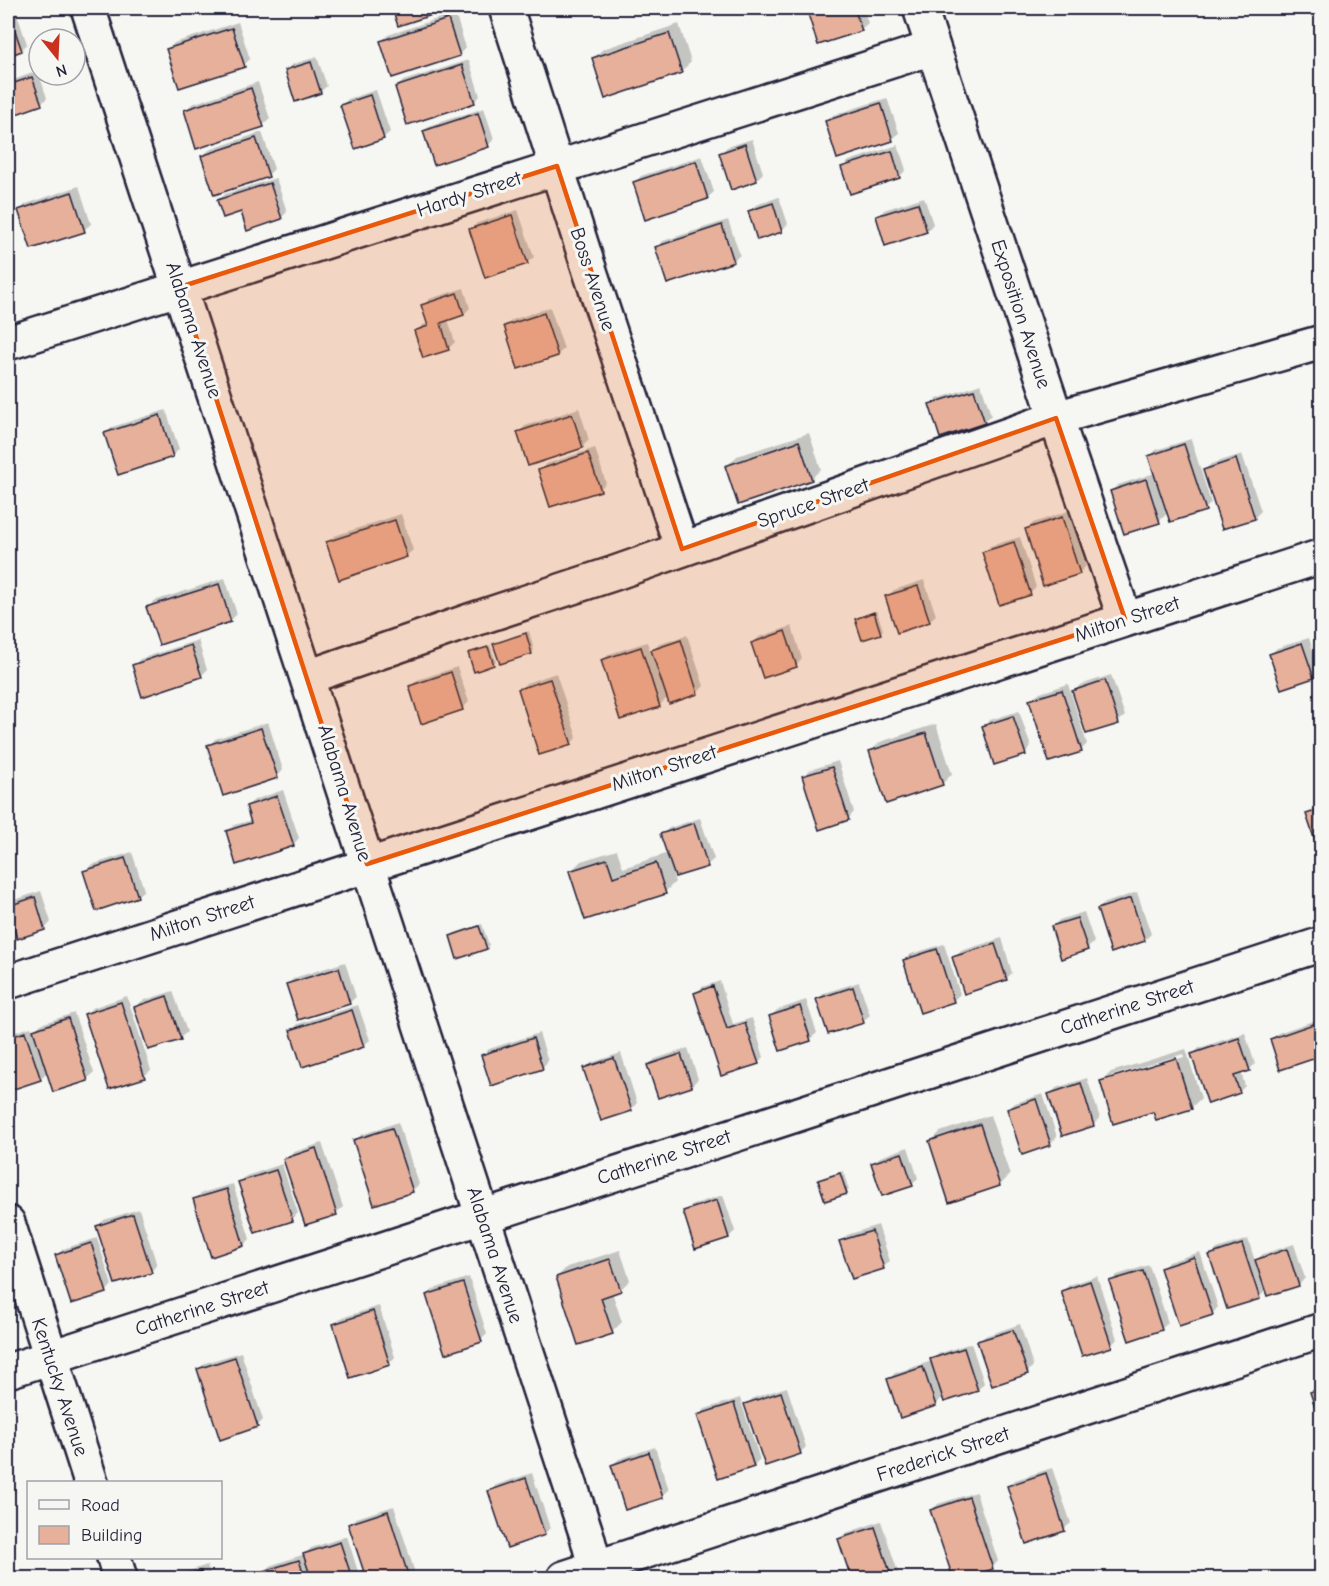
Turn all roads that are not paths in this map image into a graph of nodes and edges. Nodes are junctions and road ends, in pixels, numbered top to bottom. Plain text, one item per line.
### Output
1 (88, 8) edge
2 (506, 8) edge
3 (925, 9) edge
4 (932, 48) junction
5 (557, 166) junction
6 (180, 287) junction
7 (1322, 342) edge
8 (8, 343) edge
9 (1056, 417) junction
10 (682, 549) junction
11 (1322, 556) edge
12 (1125, 619) junction
13 (308, 677) junction
14 (367, 864) junction
15 (1322, 944) edge
16 (8, 982) edge
17 (482, 1217) junction
18 (8, 1222) edge
19 (1322, 1330) edge
20 (52, 1357) junction
21 (8, 1371) edge
22 (91, 1481) edge
23 (115, 1559) edge
24 (596, 1574) edge
25 (120, 1578) edge
26 (564, 1578) edge

1 - 6 street, Alabama Avenue
2 - 5 street, Boss Avenue
3 - 4 street, Exposition Avenue
4 - 5 street, Hardy Street
4 - 9 street, Exposition Avenue
5 - 6 street, Hardy Street
5 - 10 street, Boss Avenue
6 - 8 street, Hardy Street
6 - 13 street, Alabama Avenue
7 - 9 street, Spruce Street
9 - 10 street, Spruce Street
9 - 12 street, Exposition Avenue
10 - 13 street, Spruce Street
11 - 12 street, Milton Street
12 - 14 street, Milton Street
13 - 14 street, Alabama Avenue
14 - 16 street, Milton Street
14 - 17 street, Alabama Avenue
15 - 17 street, Catherine Street
17 - 20 street, Catherine Street
17 - 24 street, Alabama Avenue
18 - 20 street, Kentucky Avenue
19 - 24 street, Frederick Street
20 - 21 street, Catherine Street
20 - 22 street, Kentucky Avenue
23 - 25 street
24 - 26 street, Frederick Street

